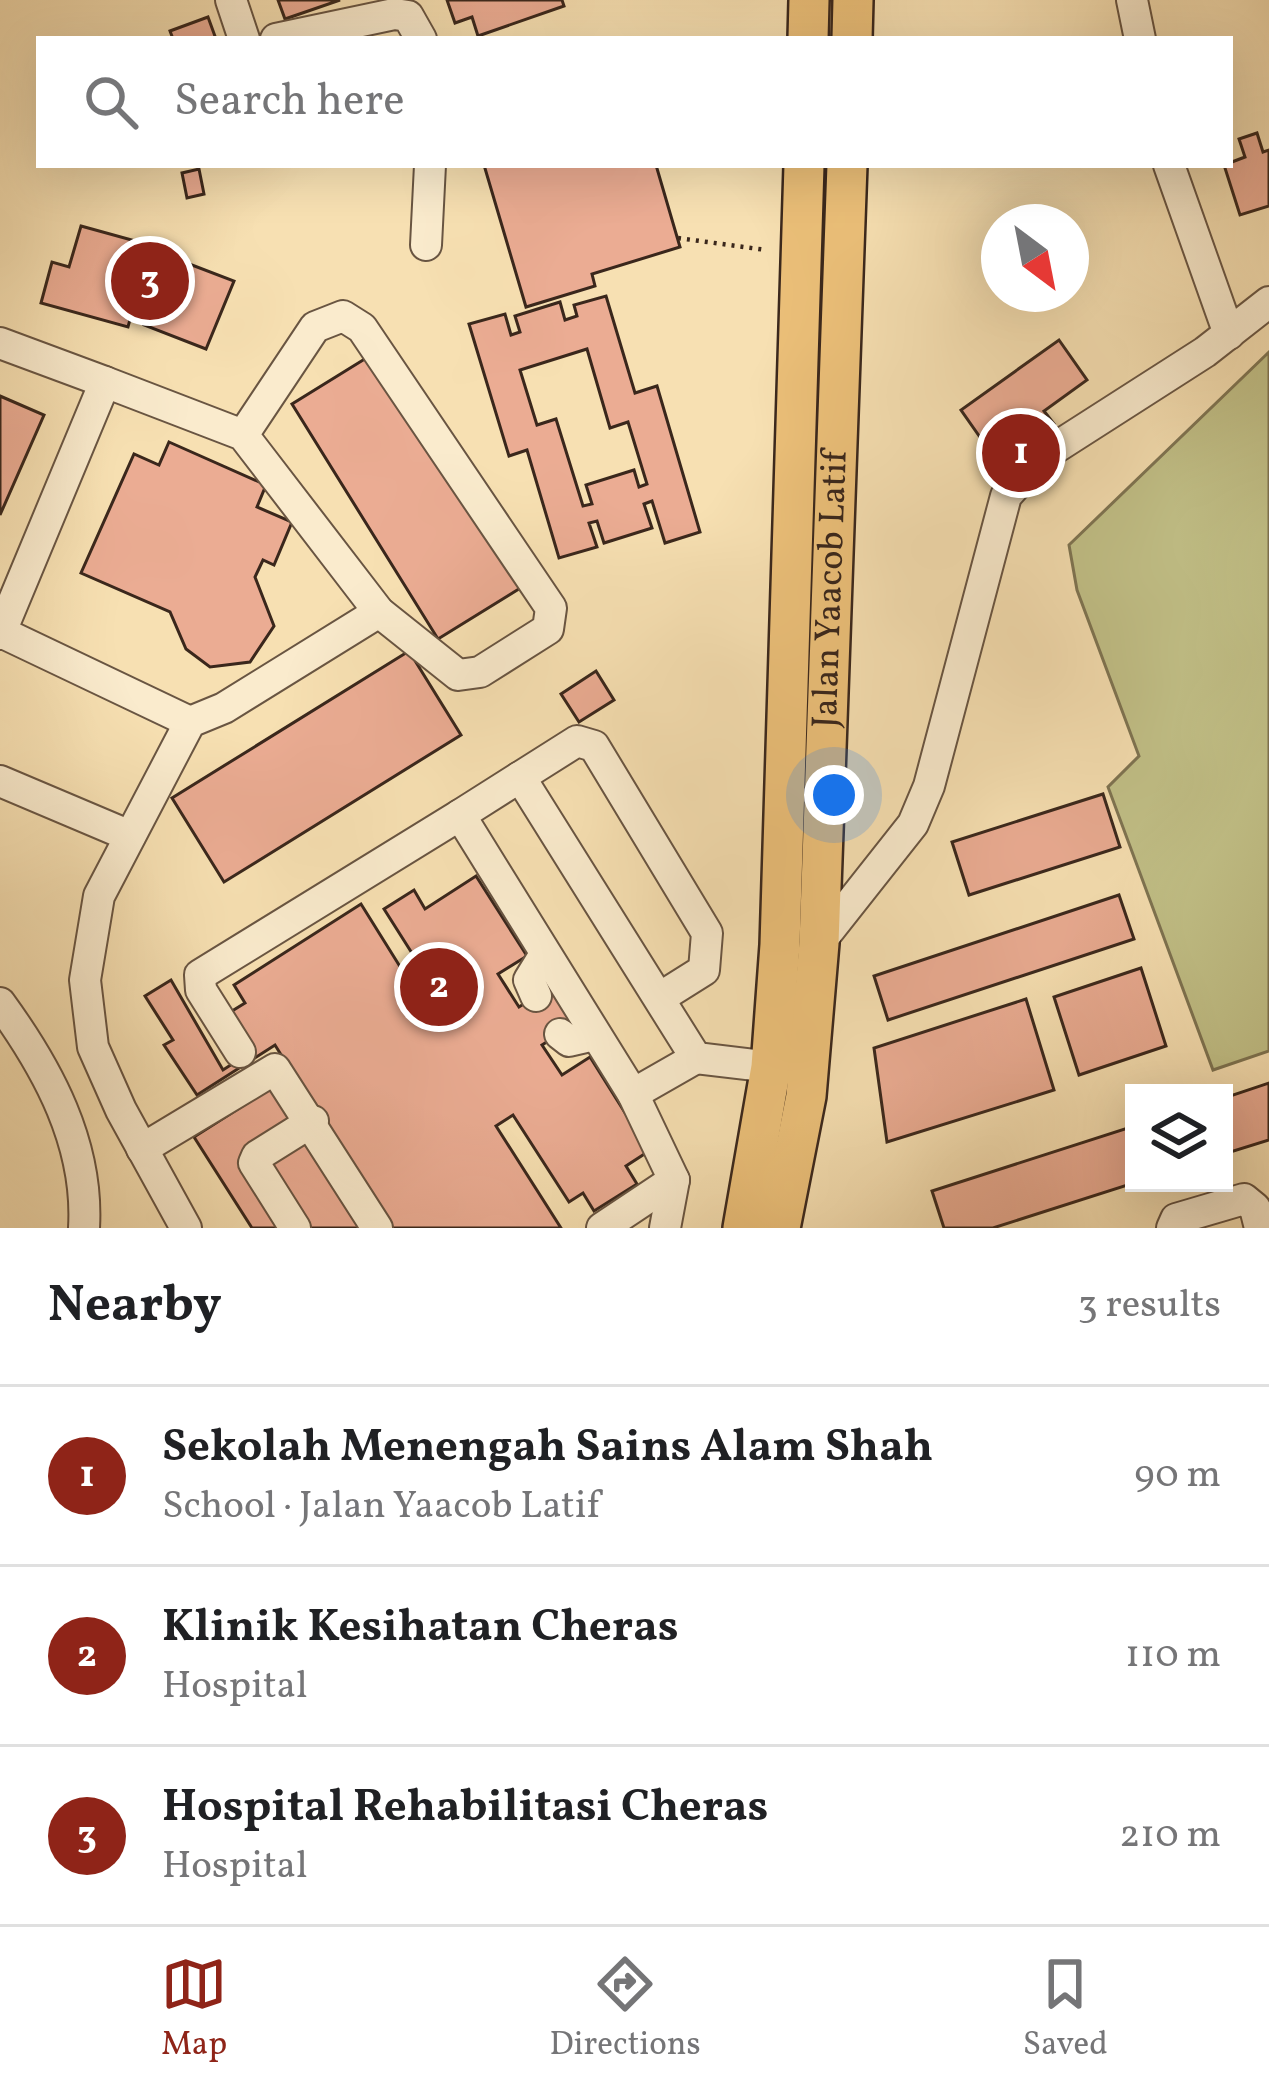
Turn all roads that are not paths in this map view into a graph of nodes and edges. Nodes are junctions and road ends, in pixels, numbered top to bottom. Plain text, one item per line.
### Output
1 (231, 0) edge
2 (809, 0) edge
3 (853, 0) edge
4 (1132, 0) edge
5 (243, 36) edge
6 (290, 36) edge
7 (420, 36) edge
8 (808, 36) edge
9 (852, 36) edge
10 (1138, 36) edge
11 (430, 168) edge
12 (804, 168) edge
13 (847, 168) edge
14 (1170, 168) edge
15 (426, 245) dead end
16 (1269, 302) edge
17 (1229, 334) junction
18 (0, 343) edge
19 (105, 382) junction
20 (243, 435) junction
21 (379, 612) junction
22 (0, 633) edge
23 (190, 722) junction
24 (520, 777) junction
25 (0, 781) edge
26 (460, 814) junction
27 (130, 836) junction
28 (819, 943) junction
29 (545, 955) junction
30 (536, 996) dead end
31 (661, 997) junction
32 (0, 1003) edge
33 (560, 1034) dead end
34 (595, 1035) junction
35 (240, 1052) dead end
36 (696, 1058) junction
37 (771, 1067) junction
38 (633, 1094) junction
39 (313, 1121) junction
40 (142, 1149) junction
41 (674, 1180) junction
42 (84, 1228) edge
43 (186, 1228) edge
44 (295, 1228) edge
45 (377, 1228) edge
46 (602, 1228) edge
47 (665, 1228) edge
48 (743, 1228) edge
49 (780, 1228) edge
50 (1172, 1228) edge
51 (1260, 1228) edge

1 - 5 street
2 - 8 main road
3 - 9 main road
4 - 10 street
6 - 7 street
11 - 15 street
12 - 37 main road, Jalan Yaacob Latif
13 - 28 main road, Jalan Yaacob Latif
14 - 17 street
16 - 17 street
17 - 28 street
18 - 19 street
19 - 20 street
19 - 22 street
20 - 21 street
20 - 21 street
21 - 23 street
22 - 23 street
23 - 27 street
24 - 26 street
24 - 31 street
24 - 31 street
25 - 27 street
26 - 29 street
26 - 35 street
27 - 40 street
28 - 49 main road, Jalan Yaacob Latif
29 - 30 street
29 - 34 street
31 - 36 street
32 - 42 street
33 - 34 street
34 - 38 street
36 - 37 street
36 - 38 street
37 - 48 main road, Jalan Yaacob Latif
38 - 41 street
39 - 40 street
39 - 44 street
39 - 45 street
40 - 43 street
41 - 46 street
41 - 47 street
50 - 51 street

